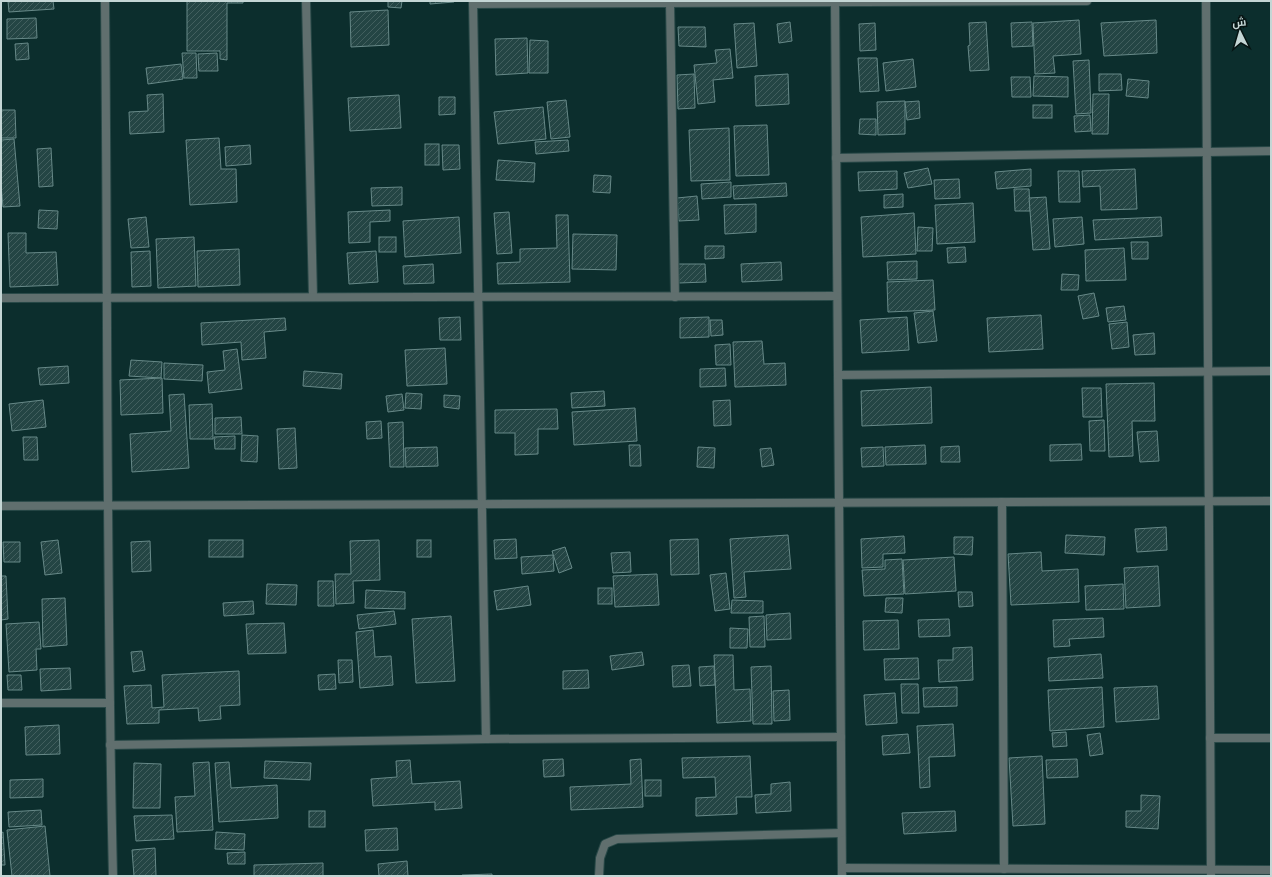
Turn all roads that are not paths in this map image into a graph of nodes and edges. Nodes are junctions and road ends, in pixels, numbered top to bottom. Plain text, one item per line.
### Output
1 (105, 1) edge
2 (306, 1) edge
3 (1087, 1) edge
4 (1206, 1) edge
5 (473, 2) edge
6 (835, 2) edge
7 (670, 3) junction
8 (1271, 151) edge
9 (1206, 152) junction
10 (836, 158) junction
11 (478, 296) junction
12 (837, 296) junction
13 (313, 297) junction
14 (674, 297) junction
15 (1, 298) edge
16 (108, 298) junction
17 (1271, 371) edge
18 (1208, 372) junction
19 (838, 375) junction
20 (1208, 501) junction
21 (1271, 501) edge
22 (1002, 502) junction
23 (482, 503) junction
24 (839, 503) junction
25 (1, 506) edge
26 (107, 506) junction
27 (1, 703) edge
28 (110, 704) junction
29 (841, 737) junction
30 (1210, 738) junction
31 (1271, 738) edge
32 (486, 739) junction
33 (110, 745) junction
34 (841, 833) junction
35 (1004, 869) junction
36 (1271, 870) edge
37 (842, 872) edge
38 (1211, 873) edge
39 (113, 876) edge
40 (600, 876) edge

1 - 16 street
2 - 13 street
3 - 6 street
4 - 9 street
5 - 7 street
5 - 11 street
6 - 7 street
6 - 10 street
7 - 14 street
8 - 9 street
9 - 10 street
9 - 18 street
10 - 12 street
11 - 13 street
11 - 14 street
11 - 23 street
12 - 14 street
12 - 19 street
13 - 16 street
15 - 16 street
16 - 26 street
17 - 18 street
18 - 19 street
18 - 20 street
19 - 24 street
20 - 21 street
20 - 22 street
20 - 30 street
22 - 24 street
22 - 35 street
23 - 24 street
23 - 26 street
23 - 32 street
24 - 29 street
25 - 26 street
26 - 28 street
27 - 28 street
28 - 33 street
29 - 32 street
29 - 34 street
30 - 31 street
30 - 38 street
32 - 33 street
33 - 39 street
34 - 37 street
34 - 40 street
35 - 37 street
35 - 38 street
36 - 38 street

